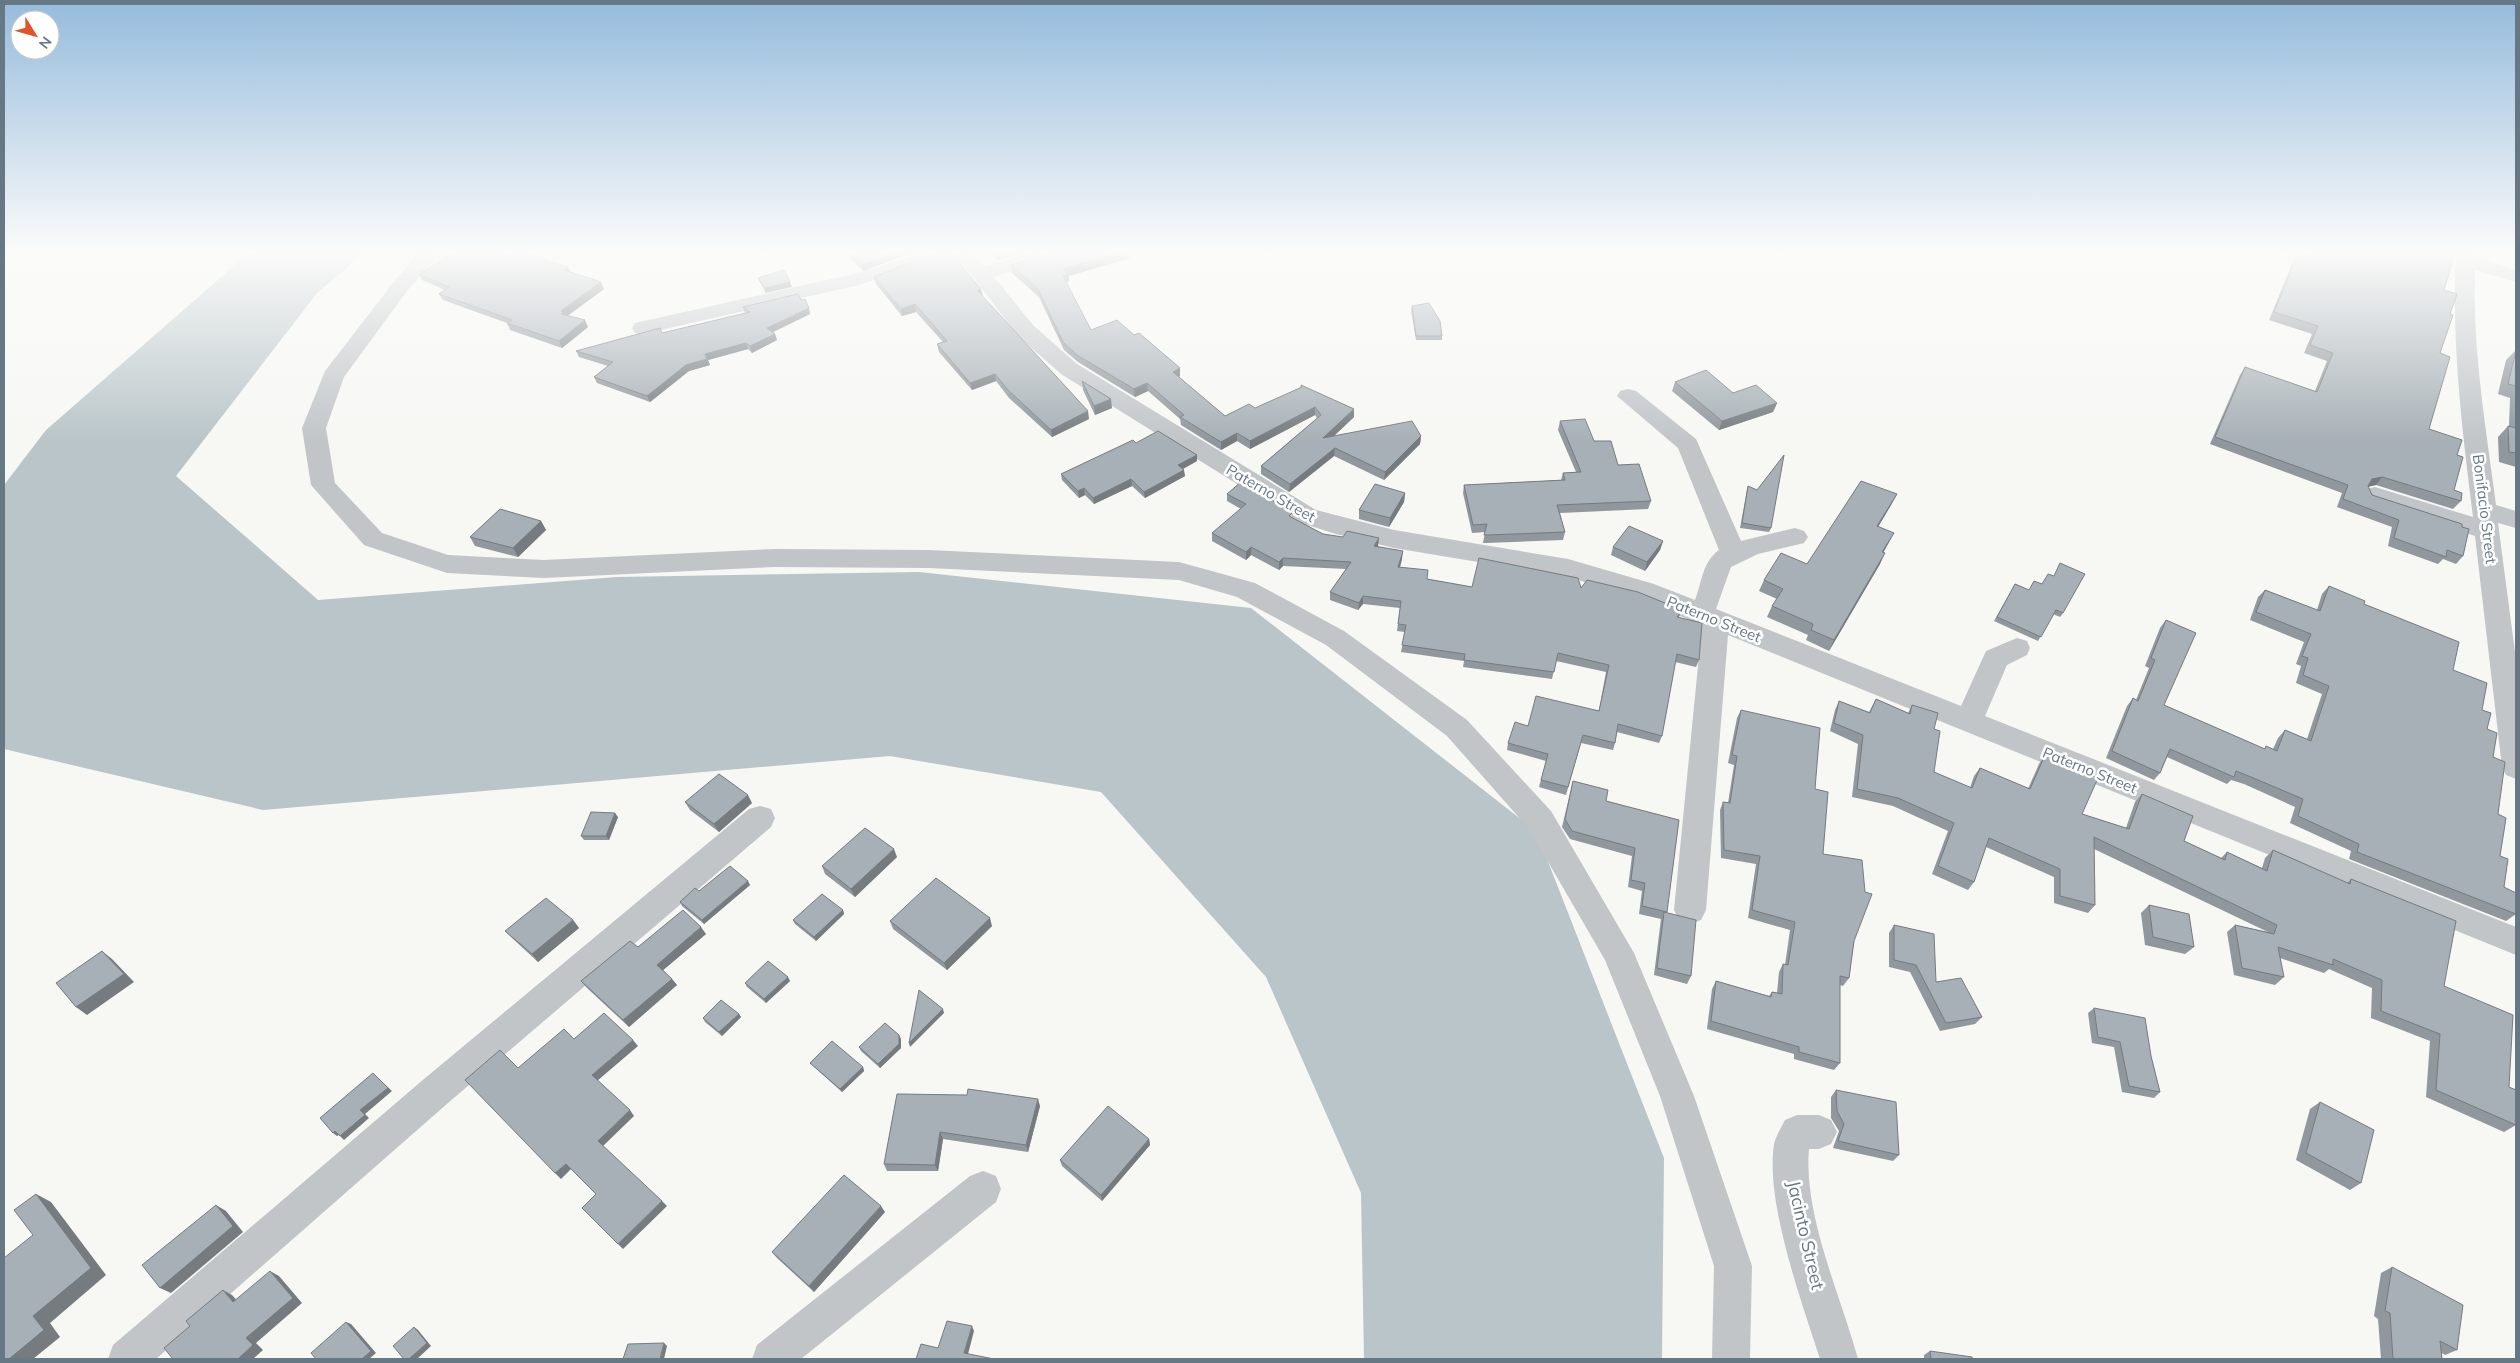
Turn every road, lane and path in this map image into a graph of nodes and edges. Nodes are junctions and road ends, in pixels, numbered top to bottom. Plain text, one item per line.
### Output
1 (379, 315) edge
2 (703, 315) edge
3 (1013, 315) edge
4 (2465, 315) edge
5 (643, 328) dead end
6 (1628, 396) dead end
7 (2375, 495) edge
8 (2516, 520) edge
9 (2486, 521) junction
10 (1795, 537) dead end
11 (1734, 553) junction
12 (1708, 617) junction
13 (2016, 648) dead end
14 (1969, 721) junction
15 (2516, 767) edge
16 (760, 818) dead end
17 (1690, 910) dead end
18 (2516, 942) edge
19 (1819, 1132) dead end
20 (983, 1188) dead end
21 (127, 1359) edge
22 (771, 1359) edge
23 (1731, 1359) edge
24 (1839, 1359) edge

1 - 23 street
2 - 5 street
3 - 12 street, Paterno Street
4 - 9 street, Bonifacio Street
6 - 11 street
7 - 9 street
8 - 9 street
9 - 15 street, Bonifacio Street
10 - 11 street
11 - 12 street
12 - 14 street, Paterno Street
12 - 17 street
13 - 14 street
14 - 18 street, Paterno Street
16 - 21 street
19 - 24 street, Jacinto Street
20 - 22 street

